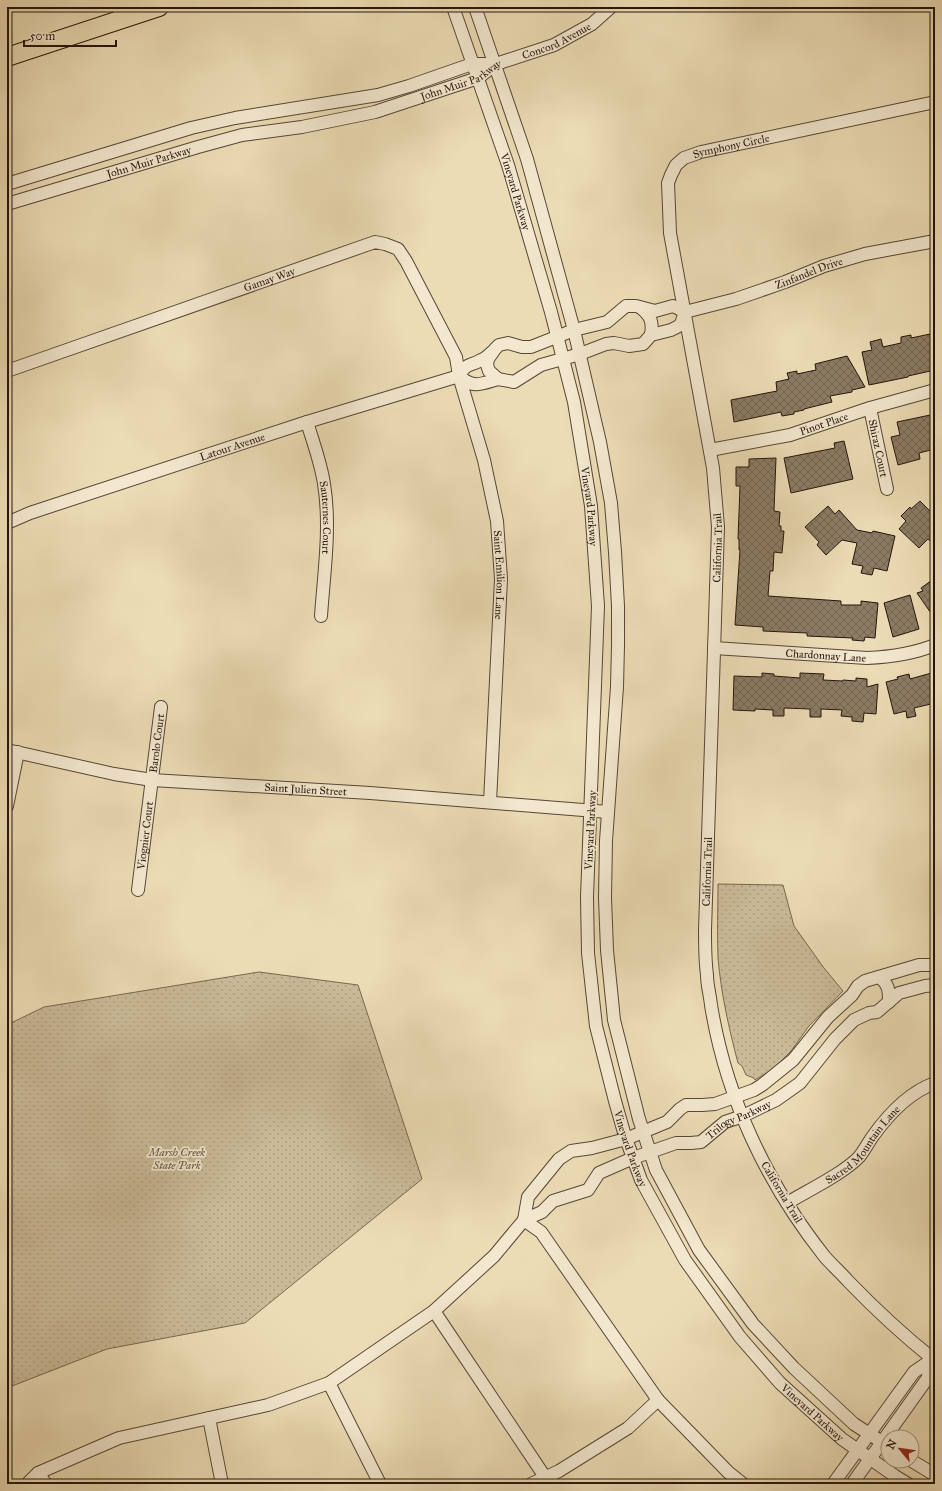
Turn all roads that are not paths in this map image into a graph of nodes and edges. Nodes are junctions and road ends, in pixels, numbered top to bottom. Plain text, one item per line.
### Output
1 (159, 7) edge
2 (453, 7) edge
3 (476, 7) edge
4 (612, 7) edge
5 (7, 57) edge
6 (472, 64) junction
7 (496, 64) junction
8 (478, 78) junction
9 (935, 102) edge
10 (7, 184) edge
11 (7, 204) edge
12 (935, 241) edge
13 (641, 308) junction
14 (685, 312) junction
15 (574, 330) junction
16 (651, 335) junction
17 (558, 336) junction
18 (492, 352) junction
19 (580, 354) junction
20 (563, 359) junction
21 (7, 371) edge
22 (459, 376) junction
23 (498, 379) junction
24 (935, 390) edge
25 (870, 408) junction
26 (307, 422) junction
27 (710, 450) junction
28 (887, 489) dead end
29 (7, 523) edge
30 (321, 616) dead end
31 (935, 645) edge
32 (714, 648) junction
33 (161, 707) dead end
34 (13, 751) edge
35 (152, 780) junction
36 (490, 802) junction
37 (7, 806) edge
38 (590, 811) junction
39 (608, 812) junction
40 (138, 890) dead end
41 (935, 964) edge
42 (879, 977) junction
43 (935, 985) edge
44 (889, 1002) junction
45 (935, 1083) edge
46 (735, 1096) junction
47 (742, 1116) junction
48 (643, 1132) junction
49 (626, 1139) junction
50 (650, 1151) junction
51 (633, 1158) junction
52 (786, 1203) junction
53 (524, 1220) junction
54 (434, 1311) junction
55 (934, 1358) edge
56 (329, 1383) junction
57 (658, 1400) junction
58 (209, 1418) junction
59 (895, 1429) edge
60 (869, 1434) junction
61 (880, 1441) edge
62 (880, 1449) edge
63 (858, 1450) junction
64 (870, 1458) junction
65 (920, 1466) edge
66 (38, 1473) junction
67 (935, 1475) edge
68 (545, 1478) junction
69 (27, 1484) edge
70 (46, 1484) edge
71 (222, 1484) edge
72 (380, 1484) edge
73 (531, 1484) edge
74 (743, 1484) edge
75 (833, 1484) edge
76 (852, 1484) edge
77 (908, 1484) edge

1 - 5 highway
2 - 6 street, Vineyard Parkway
3 - 7 street, Vineyard Parkway
4 - 7 street, Concord Avenue
6 - 7 street, John Muir Parkway
6 - 8 street, Vineyard Parkway
6 - 10 street, John Muir Parkway
7 - 8 street, John Muir Parkway
7 - 15 street, Vineyard Parkway
8 - 11 street, John Muir Parkway
8 - 17 street, Vineyard Parkway
9 - 14 street, Symphony Circle
12 - 14 street, Zinfandel Drive
13 - 14 street, Zinfandel Drive
13 - 15 street, Zinfandel Drive
13 - 16 street
14 - 16 street
14 - 27 street, California Trail
15 - 17 street, Latour Avenue
15 - 19 street, Vineyard Parkway
16 - 19 street
17 - 18 street, Latour Avenue
17 - 20 street, Vineyard Parkway
18 - 22 street, Latour Avenue
18 - 23 street
19 - 20 street
19 - 39 street, Vineyard Parkway
20 - 23 street
20 - 38 street, Vineyard Parkway
21 - 22 street, Gamay Way
22 - 23 street
22 - 26 street, Latour Avenue
22 - 36 street, Saint Emilion Lane
24 - 25 street, Pinot Place
25 - 27 street, Pinot Place
25 - 28 street, Shiraz Court
26 - 29 street, Latour Avenue
26 - 30 street, Sauternes Court
27 - 32 street, California Trail
31 - 32 street, Chardonnay Lane
32 - 46 street, California Trail
33 - 35 street, Barolo Court
34 - 35 street, Saint Julien Street
34 - 37 street
35 - 36 street, Saint Julien Street
35 - 40 street, Viognier Court
36 - 38 street, Saint Julien Street
38 - 39 street, Saint Julien Street
38 - 49 street, Vineyard Parkway
39 - 48 street, Vineyard Parkway
41 - 42 street, Trilogy Parkway
42 - 44 street
42 - 46 street, Trilogy Parkway
43 - 44 street, Trilogy Parkway
44 - 47 street, Trilogy Parkway
45 - 52 street, Sacred Mountain Lane
46 - 47 street, California Trail
46 - 48 street, Trilogy Parkway
47 - 50 street, Trilogy Parkway
47 - 52 street, California Trail
48 - 49 street, Trilogy Parkway
48 - 50 street, Vineyard Parkway
49 - 51 street, Vineyard Parkway
49 - 53 street, Trilogy Parkway
50 - 51 street, Trilogy Parkway
50 - 60 street, Vineyard Parkway
51 - 53 street, Trilogy Parkway
51 - 63 street, Vineyard Parkway
52 - 55 street, California Trail
53 - 54 street
53 - 57 street
54 - 56 street
54 - 68 street
55 - 59 street
55 - 60 street
56 - 58 street
56 - 72 street
57 - 68 street
57 - 74 street
58 - 66 street
58 - 71 street
60 - 61 street, Vineyard Parkway
60 - 63 street
62 - 64 street
63 - 64 street, Vineyard Parkway
63 - 75 street
64 - 76 street
64 - 77 street, Vineyard Parkway
65 - 67 street
66 - 69 street
66 - 70 street
68 - 73 street

